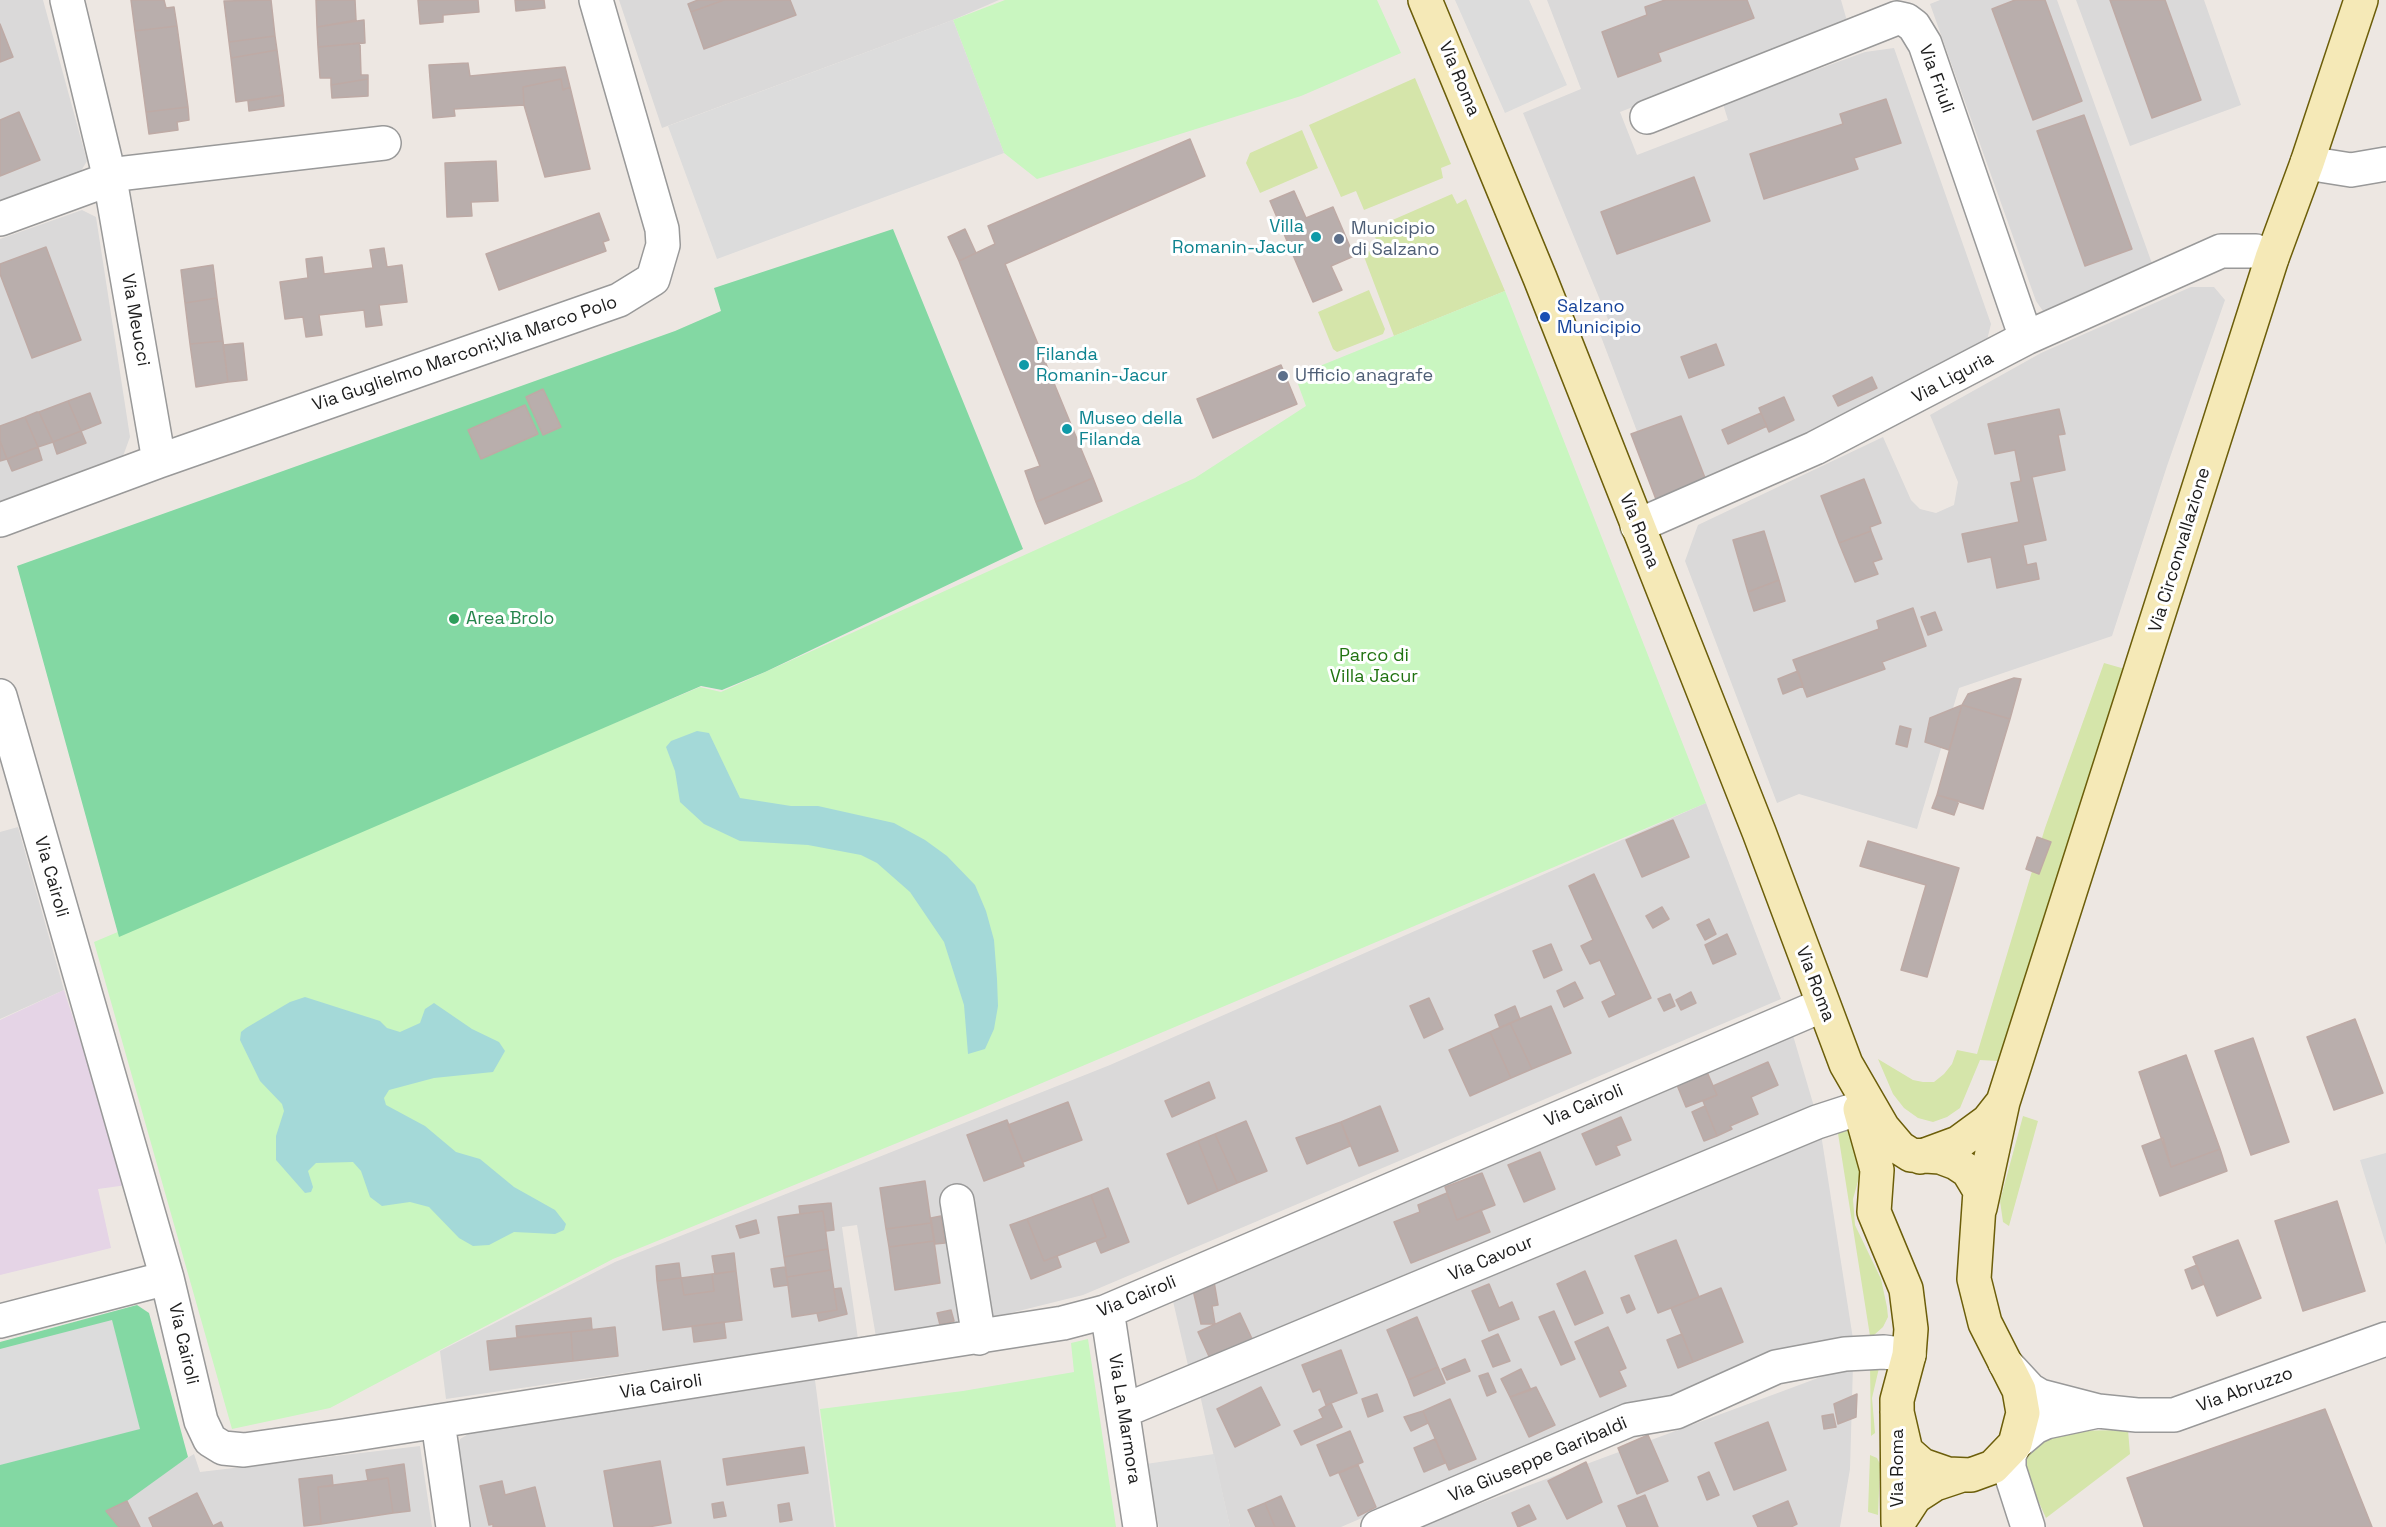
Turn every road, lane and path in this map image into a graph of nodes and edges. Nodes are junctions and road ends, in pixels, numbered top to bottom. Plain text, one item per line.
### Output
1 (67, 0) edge
2 (596, 0) edge
3 (1425, 0) edge
4 (2361, 0) edge
5 (1906, 10) edge
6 (1647, 117) dead end
7 (384, 143) dead end
8 (2307, 163) junction
9 (2386, 164) edge
10 (110, 179) junction
11 (0, 219) edge
12 (2272, 258) junction
13 (2026, 338) junction
14 (159, 461) junction
15 (0, 520) edge
16 (1637, 526) junction
17 (0, 696) edge
18 (1823, 1005) junction
19 (1846, 1064) junction
20 (2003, 1102) junction
21 (1860, 1108) junction
22 (1921, 1157) junction
23 (1874, 1198) junction
24 (957, 1201) dead end
25 (1980, 1210) junction
26 (167, 1278) junction
27 (1105, 1312) junction
28 (0, 1321) edge
29 (979, 1338) junction
30 (2386, 1339) edge
31 (1909, 1355) junction
32 (2002, 1359) junction
33 (1123, 1411) junction
34 (2098, 1411) junction
35 (1897, 1412) junction
36 (438, 1422) junction
37 (2015, 1444) junction
38 (1962, 1475) junction
39 (1897, 1525) edge
40 (453, 1527) edge
41 (1140, 1527) edge
42 (1378, 1527) edge
43 (2028, 1527) edge

1 - 10 street, Via Meucci
2 - 14 street, Via Guglielmo Marconi;Via Marco Polo
3 - 16 main road, Via Roma
4 - 8 main road, Via Circonvallazione
5 - 6 street, Via Friuli
5 - 13 street, Via Friuli
7 - 10 street
8 - 9 street
8 - 12 main road, Via Circonvallazione
10 - 11 street
10 - 14 street, Via Meucci
12 - 13 street, Via Liguria
12 - 20 main road, Via Circonvallazione
13 - 16 street, Via Liguria
14 - 15 street, Via Guglielmo Marconi;Via Marco Polo
16 - 18 main road, Via Roma
17 - 26 street, Via Cairoli
18 - 19 main road, Via Roma
18 - 27 street, Via Cairoli
19 - 21 main road, Via Roma
19 - 22 main road, Via Roma
20 - 22 main road, Via Circonvallazione
20 - 25 main road, Via Circonvallazione
21 - 23 main road, Via Roma
21 - 33 street, Via Cavour
22 - 23 main road
22 - 25 main road, Via Roma
23 - 31 main road, Via Roma
24 - 29 street
25 - 32 main road, Via Roma
26 - 28 street
26 - 36 street, Via Cairoli
27 - 29 street, Via Cairoli
27 - 33 street, Via La Marmora
29 - 36 street, Via Cairoli
30 - 34 street, Via Abruzzo
31 - 35 main road, Via Roma
31 - 42 street, Via Giuseppe Garibaldi
32 - 34 street, Via Abruzzo
32 - 37 main road, Via Roma
33 - 41 street, Via La Marmora
34 - 37 street, Via Abruzzo
35 - 38 main road, Via Roma
35 - 39 main road, Via Roma
36 - 40 street
37 - 38 main road, Via Roma
37 - 43 street
38 - 39 main road, Via Roma
38 - 43 street

